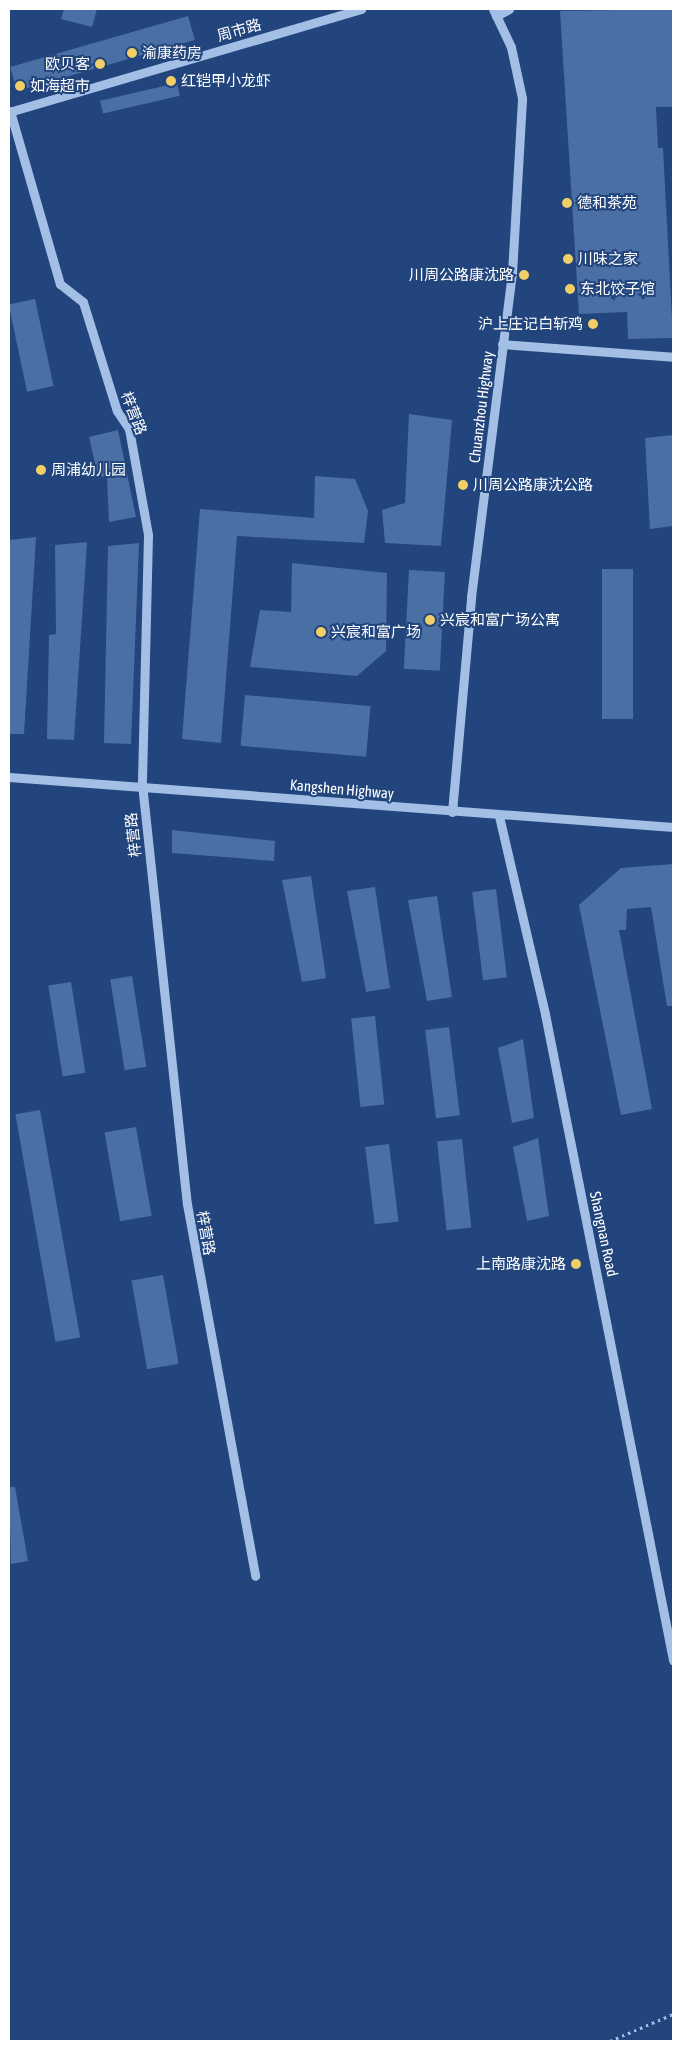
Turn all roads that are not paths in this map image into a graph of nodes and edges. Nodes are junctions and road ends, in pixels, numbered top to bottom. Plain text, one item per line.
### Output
1 (361, 9) edge
2 (509, 9) edge
3 (495, 12) edge
4 (9, 111) edge
5 (502, 344) junction
6 (673, 357) edge
7 (9, 777) edge
8 (142, 784) junction
9 (452, 812) junction
10 (499, 816) junction
11 (673, 827) edge
12 (255, 1576) dead end
13 (673, 1660) edge

1 - 4 street, 周市路
2 - 3 street
3 - 5 street, Chuanzhou Highway
4 - 8 street, 梓营路
5 - 6 street
5 - 9 street, Chuanzhou Highway
7 - 8 street, Kangshen Highway
8 - 9 street, Kangshen Highway
8 - 12 street, 梓营路
9 - 10 street, Kangshen Highway
10 - 11 street, Kangshen Highway
10 - 13 street, Shangnan Road

